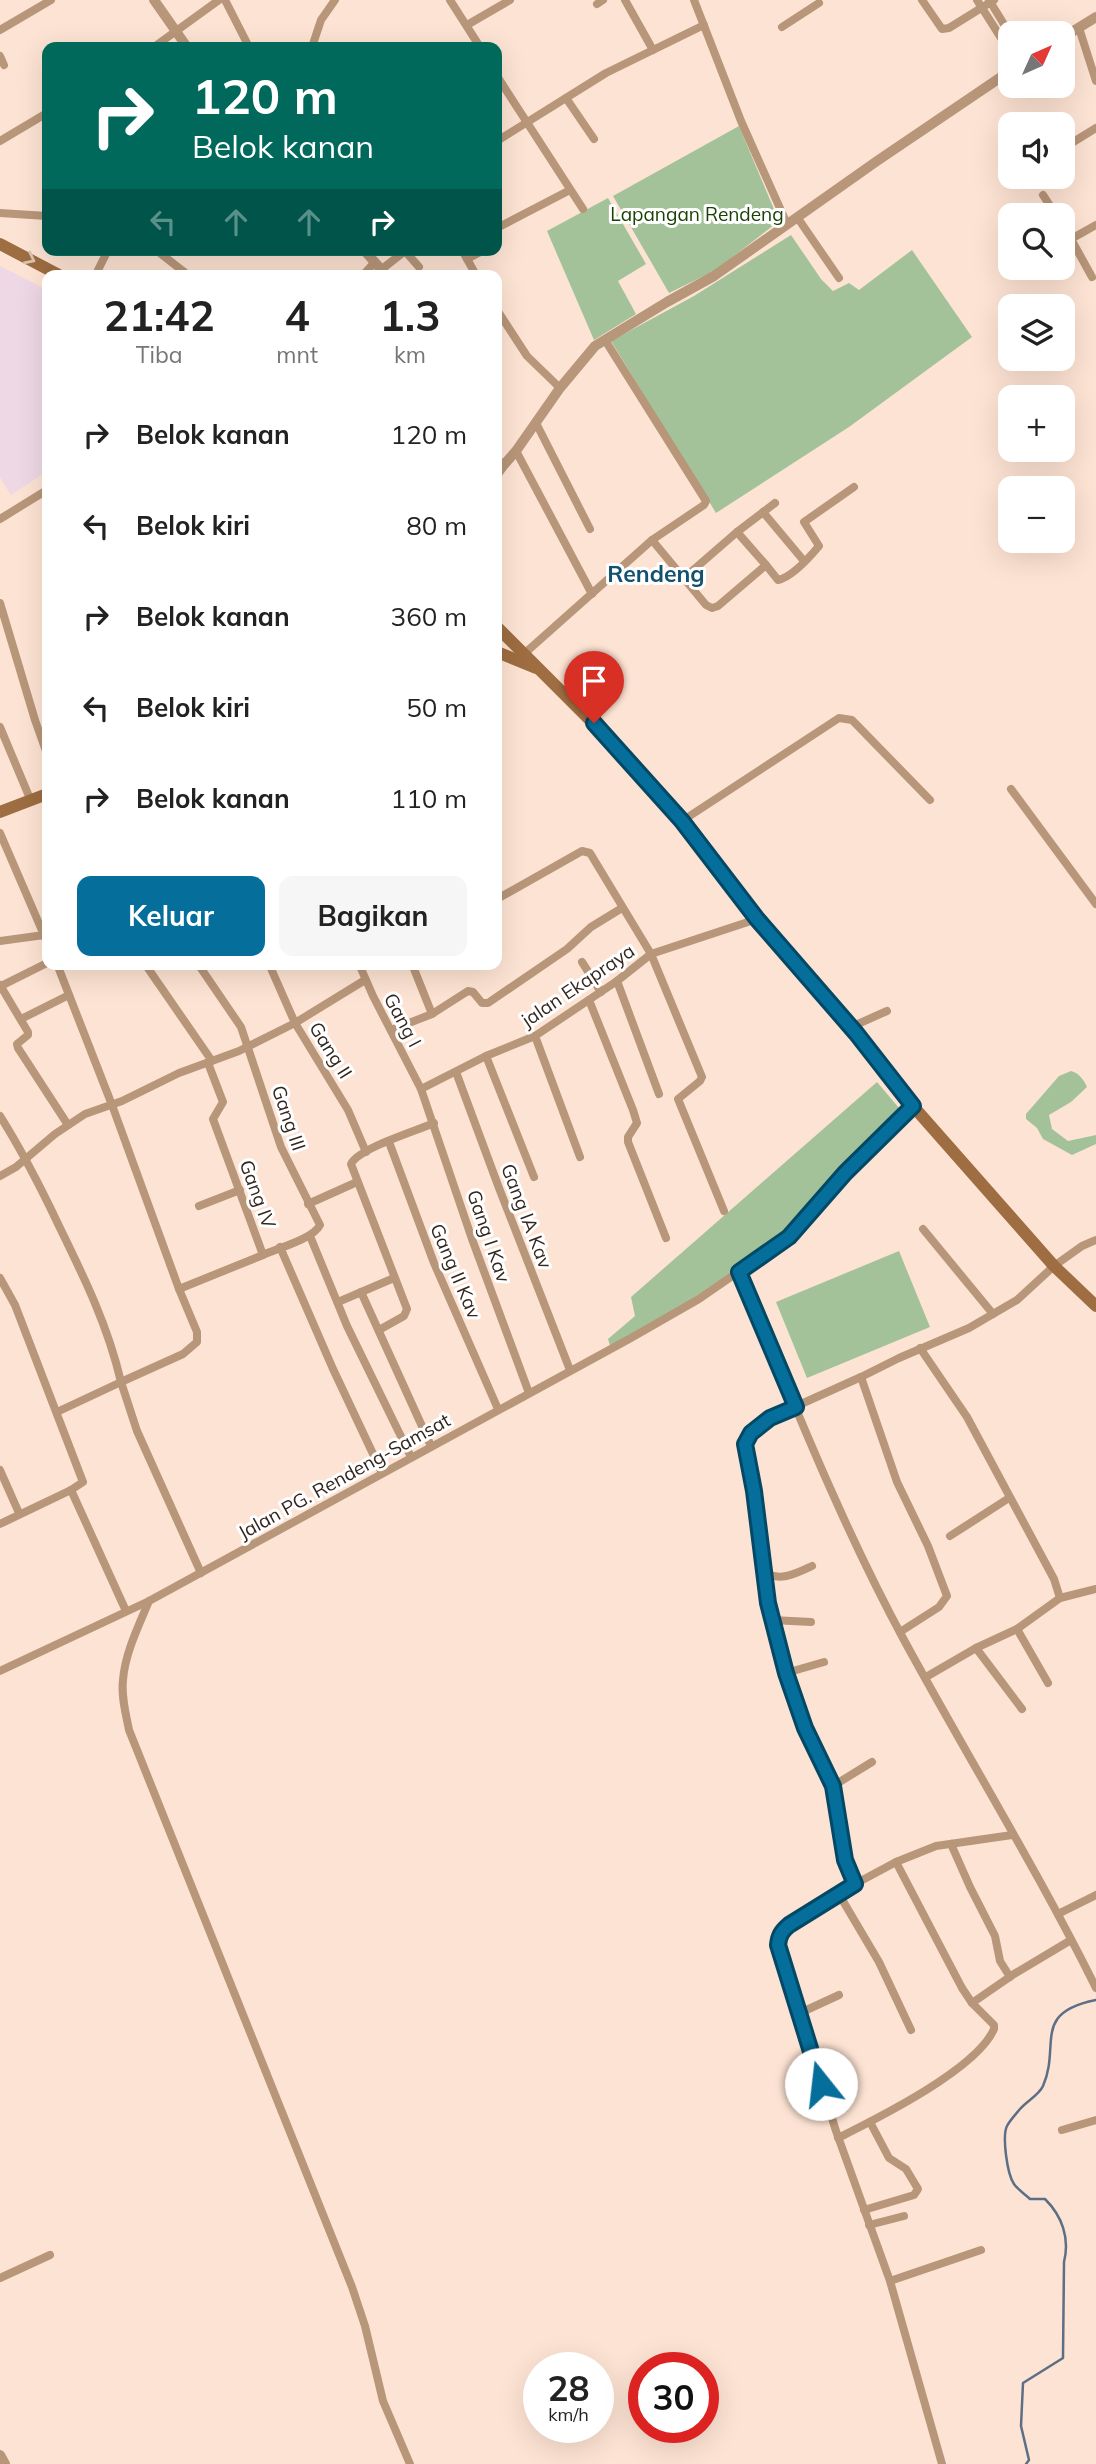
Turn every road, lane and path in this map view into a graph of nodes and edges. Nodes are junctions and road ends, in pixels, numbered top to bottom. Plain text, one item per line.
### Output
1 (51, 0) edge
2 (153, 0) edge
3 (219, 0) edge
4 (225, 0) edge
5 (335, 0) edge
6 (450, 0) edge
7 (510, 0) edge
8 (625, 0) edge
9 (694, 0) edge
10 (922, 0) edge
11 (820, 1) edge
12 (991, 1) edge
13 (979, 4) edge
14 (1096, 17) edge
15 (1003, 21) edge
16 (467, 25) junction
17 (704, 25) junction
18 (782, 27) dead end
19 (1079, 27) junction
20 (0, 30) edge
21 (1075, 30) edge
22 (176, 33) junction
23 (998, 33) edge
24 (162, 42) edge
25 (183, 42) edge
26 (246, 42) edge
27 (315, 42) edge
28 (477, 42) edge
29 (653, 50) junction
30 (998, 79) edge
31 (1096, 81) edge
32 (502, 83) edge
33 (566, 98) junction
34 (42, 116) edge
35 (528, 122) junction
36 (1096, 128) edge
37 (502, 138) edge
38 (594, 139) dead end
39 (0, 141) edge
40 (1075, 141) edge
41 (570, 190) junction
42 (1043, 195) dead end
43 (1048, 203) edge
44 (583, 209) dead end
45 (0, 213) edge
46 (42, 216) edge
47 (797, 217) junction
48 (787, 224) junction
49 (502, 225) edge
50 (1096, 225) edge
51 (1075, 237) edge
52 (0, 244) edge
53 (1075, 246) edge
54 (105, 256) edge
55 (164, 256) edge
56 (398, 256) edge
57 (409, 256) edge
58 (465, 256) edge
59 (473, 256) edge
60 (467, 259) junction
61 (419, 267) dead end
62 (381, 269) edge
63 (50, 270) edge
64 (98, 270) dead end
65 (182, 270) edge
66 (472, 270) edge
67 (1092, 277) dead end
68 (839, 278) dead end
69 (502, 318) edge
70 (605, 340) junction
71 (560, 388) junction
72 (536, 423) junction
73 (516, 451) junction
74 (502, 464) edge
75 (854, 487) dead end
76 (42, 494) edge
77 (775, 503) dead end
78 (764, 512) junction
79 (0, 519) edge
80 (590, 530) dead end
81 (737, 532) junction
82 (652, 540) junction
83 (804, 561) junction
84 (766, 565) junction
85 (684, 578) junction
86 (592, 594) junction
87 (0, 603) edge
88 (502, 632) edge
89 (525, 653) junction
90 (502, 654) edge
91 (543, 670) junction
92 (0, 727) edge
93 (42, 740) edge
94 (1011, 789) dead end
95 (42, 796) edge
96 (930, 800) dead end
97 (31, 801) junction
98 (0, 812) edge
99 (682, 821) junction
100 (0, 833) edge
101 (502, 896) edge
102 (1096, 904) edge
103 (622, 908) junction
104 (757, 919) junction
105 (42, 929) edge
106 (42, 938) edge
107 (0, 941) edge
108 (651, 954) junction
109 (582, 962) dead end
110 (42, 965) edge
111 (59, 970) edge
112 (149, 970) edge
113 (202, 970) edge
114 (272, 970) edge
115 (361, 970) edge
116 (414, 970) edge
117 (365, 980) junction
118 (617, 981) junction
119 (1, 985) edge
120 (601, 992) junction
121 (69, 995) junction
122 (589, 1000) junction
123 (887, 1011) dead end
124 (432, 1014) junction
125 (21, 1019) junction
126 (295, 1023) junction
127 (851, 1027) junction
128 (391, 1030) junction
129 (536, 1036) junction
130 (248, 1047) junction
131 (486, 1056) junction
132 (210, 1062) junction
133 (456, 1072) junction
134 (421, 1089) junction
135 (659, 1094) dead end
136 (112, 1105) junction
137 (913, 1106) junction
138 (0, 1116) edge
139 (434, 1123) junction
140 (68, 1125) junction
141 (389, 1142) junction
142 (366, 1152) junction
143 (580, 1157) dead end
144 (27, 1159) junction
145 (0, 1176) edge
146 (534, 1177) dead end
147 (357, 1182) junction
148 (240, 1190) junction
149 (309, 1204) junction
150 (199, 1206) dead end
151 (724, 1211) dead end
152 (923, 1229) dead end
153 (310, 1236) junction
154 (666, 1238) dead end
155 (1096, 1240) edge
156 (280, 1247) junction
157 (263, 1255) junction
158 (1054, 1266) junction
159 (739, 1272) junction
160 (0, 1278) edge
161 (394, 1278) junction
162 (179, 1289) junction
163 (361, 1292) junction
164 (338, 1302) junction
165 (1096, 1306) edge
166 (993, 1314) junction
167 (379, 1330) junction
168 (920, 1348) junction
169 (570, 1370) junction
170 (860, 1377) junction
171 (121, 1382) junction
172 (529, 1393) junction
173 (796, 1407) junction
174 (498, 1409) junction
175 (57, 1412) junction
176 (431, 1446) junction
177 (411, 1457) junction
178 (0, 1470) edge
179 (382, 1473) junction
180 (71, 1490) junction
181 (1009, 1498) junction
182 (19, 1513) junction
183 (0, 1524) edge
184 (950, 1536) dead end
185 (812, 1566) dead end
186 (763, 1572) junction
187 (201, 1573) junction
188 (1096, 1589) edge
189 (1060, 1598) junction
190 (149, 1601) junction
191 (126, 1611) junction
192 (772, 1620) junction
193 (811, 1622) dead end
194 (1017, 1629) junction
195 (900, 1632) junction
196 (976, 1648) junction
197 (824, 1662) dead end
198 (0, 1671) edge
199 (786, 1673) junction
200 (926, 1677) junction
201 (1048, 1683) dead end
202 (1022, 1709) dead end
203 (872, 1762) dead end
204 (833, 1786) junction
205 (1012, 1835) junction
206 (951, 1844) junction
207 (896, 1862) junction
208 (855, 1884) junction
209 (1096, 1895) edge
210 (840, 1896) junction
211 (1058, 1914) junction
212 (1071, 1940) junction
213 (1010, 1977) junction
214 (1095, 1986) edge
215 (839, 1995) dead end
216 (972, 2003) junction
217 (800, 2013) junction
218 (911, 2030) dead end
219 (1096, 2120) edge
220 (870, 2122) junction
221 (1062, 2130) dead end
222 (838, 2138) junction
223 (863, 2210) junction
224 (904, 2216) dead end
225 (869, 2225) junction
226 (981, 2250) dead end
227 (50, 2255) dead end
228 (0, 2278) edge
229 (890, 2281) junction
230 (0, 2455) edge
231 (5, 2464) edge
232 (410, 2464) edge
233 (942, 2464) edge

1 - 20 street
2 - 22 street
3 - 22 street
4 - 26 street
5 - 27 street
6 - 16 street
7 - 16 street
8 - 29 street
9 - 17 street
10 - 13 street
11 - 18 street
12 - 13 street
12 - 15 street
13 - 23 street
14 - 19 street
16 - 28 street
17 - 29 street
17 - 48 street
19 - 21 street
19 - 31 street
22 - 24 street
22 - 25 street
29 - 33 street
30 - 47 street
32 - 35 street
33 - 35 street
33 - 38 street
34 - 39 street
35 - 37 street
35 - 41 street
36 - 40 street
41 - 44 street
41 - 49 street
42 - 43 street
45 - 46 street
47 - 48 street
47 - 68 street
48 - 70 street
50 - 51 street
52 -> 63 main road
53 - 67 street
54 - 64 street
55 - 65 street
56 - 62 street
57 - 61 street
58 - 60 street
59 - 60 street
60 - 66 street
69 - 71 street
70 - 71 street
70 - 82 street
71 - 72 street
72 - 73 street
72 - 80 street
73 - 74 street
73 - 86 street
75 - 83 street
76 - 79 street
77 - 78 street
78 - 81 street
78 - 83 street
81 - 84 street
81 - 85 street
82 - 85 street
82 - 86 street
83 - 84 street
84 - 85 street
86 - 89 street
87 - 93 street
88 - 89 main road
89 - 91 main road
90 - 91 main road
91 - 99 main road
92 - 97 street
94 - 102 street
95 - 97 main road
96 - 99 street
97 - 98 main road
99 - 104 main road
100 - 105 street
101 - 103 street
103 - 108 street
103 - 124 street
104 - 108 street, jalan Ekapraya
104 - 127 main road
106 - 107 street
108 - 118 street, jalan Ekapraya
108 - 151 street
109 - 120 street
110 - 119 street
111 - 121 street
112 - 132 street, Gang IV
113 - 130 street, Gang III
114 - 126 street, Gang II
115 - 117 street, Gang I
116 - 124 street
117 - 126 street
117 - 128 street, Gang I
118 - 120 street, jalan Ekapraya
118 - 135 street
119 - 125 street
120 - 122 street, jalan Ekapraya
121 - 125 street
121 - 136 street
122 - 129 street, jalan Ekapraya
122 - 154 street
123 - 127 street
124 - 128 street
125 - 140 street
126 - 130 street
126 - 142 street, Gang II
127 - 137 main road
128 - 134 street, Gang I
129 - 131 street, jalan Ekapraya
129 - 143 street
130 - 132 street
130 - 149 street, Gang III
131 - 133 street, jalan Ekapraya
131 - 146 street
132 - 136 street
132 - 148 street, Gang IV
133 - 134 street, jalan Ekapraya
133 - 169 street, Gang IA Kav
134 - 139 street, Gang I Kav
136 - 140 street
136 - 162 street
137 - 158 main road
137 - 159 street, Jalan PG. Rendeng-Samsat
138 - 144 street
139 - 141 street
139 - 172 street, Gang I Kav
140 - 144 street
141 - 142 street
141 - 174 street, Gang II Kav
142 - 147 street
144 - 145 street
144 - 171 street
147 - 149 street
147 - 161 street
148 - 150 street
148 - 157 street, Gang IV
149 - 153 street, Gang III
152 - 166 street
153 - 156 street
153 - 164 street
155 - 158 street
156 - 157 street
156 - 179 street
157 - 162 street, Gang IV
158 - 165 main road
158 - 166 street
159 - 169 street, Jalan PG. Rendeng-Samsat
159 - 173 street
160 - 175 street
161 - 163 street
161 - 167 street
162 - 171 street
163 - 164 street
163 - 167 street
164 - 177 street
166 - 168 street
167 - 176 street
168 - 170 street
168 - 181 street
169 - 172 street, Jalan PG. Rendeng-Samsat
170 - 173 street
170 - 195 street
171 - 175 street
171 - 187 street
172 - 174 street, Jalan PG. Rendeng-Samsat
173 - 186 street
173 - 195 street
174 - 176 street, Jalan PG. Rendeng-Samsat
175 - 180 street
176 - 177 street, Jalan PG. Rendeng-Samsat
177 - 179 street, Jalan PG. Rendeng-Samsat
178 - 182 street
179 - 187 street, Jalan PG. Rendeng-Samsat
180 - 182 street
180 - 191 street
181 - 184 street
181 - 189 street
182 - 183 street
185 - 186 street
186 - 192 street
187 - 190 street, Jalan PG. Rendeng-Samsat
188 - 189 street
189 - 194 street
190 - 191 street, Jalan PG. Rendeng-Samsat
190 - 232 street
191 - 198 street, Jalan PG. Rendeng-Samsat
192 - 193 street
192 - 199 street
194 - 196 street
194 - 201 street
195 - 200 street
196 - 200 street
196 - 202 street
197 - 199 street
199 - 204 street
200 - 205 street
203 - 204 street
204 - 208 street
205 - 206 street
205 - 211 street
206 - 207 street
206 - 213 street
207 - 208 street
207 - 216 street
208 - 210 street
209 - 211 street
210 - 217 street
210 - 218 street
211 - 212 street
212 - 213 street
212 - 214 street
213 - 216 street
215 - 217 street
216 - 220 street
217 - 222 street
219 - 221 street
220 - 222 street
220 - 223 street
222 - 223 street
223 - 225 street
224 - 225 street
225 - 229 street
226 - 229 street
227 - 228 street
229 - 233 street
230 - 231 street

